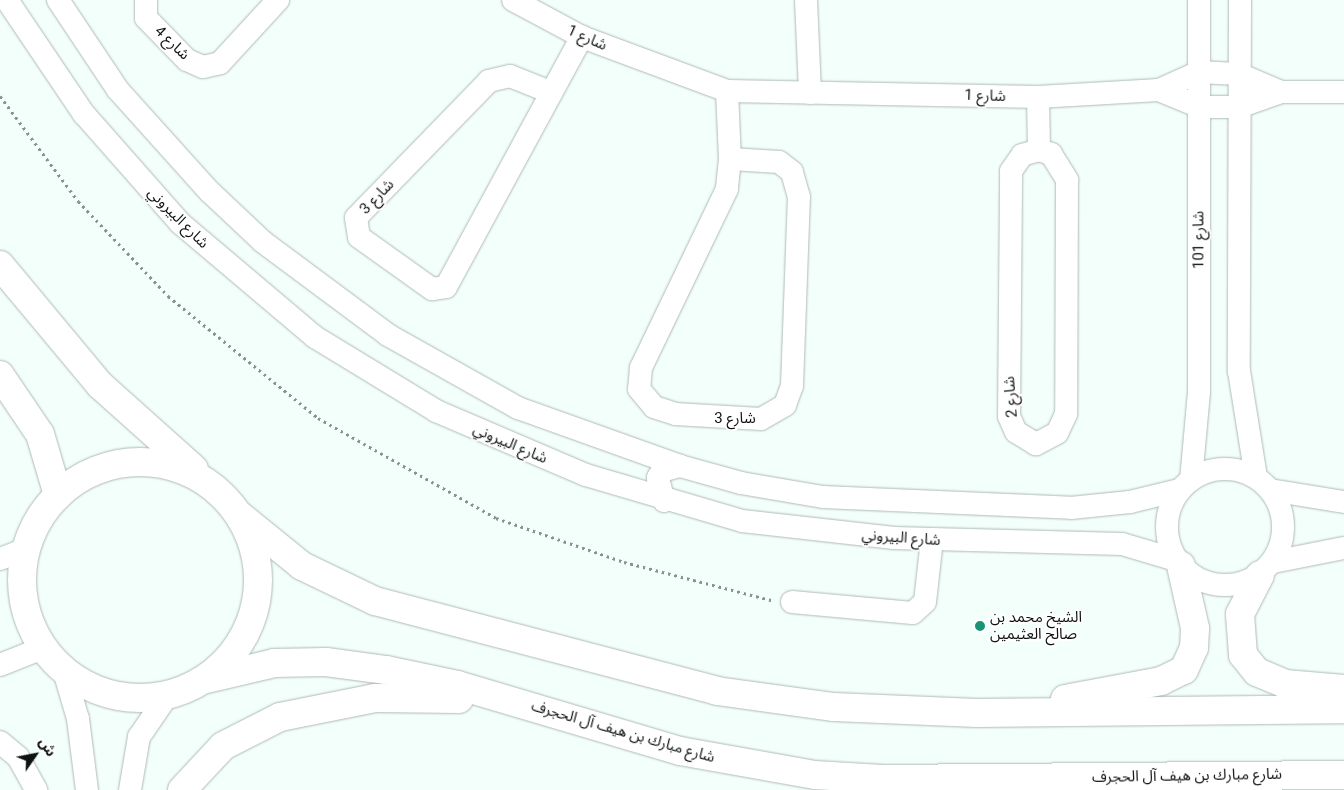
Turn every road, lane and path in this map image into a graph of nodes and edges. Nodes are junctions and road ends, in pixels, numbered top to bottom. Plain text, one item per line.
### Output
1 (7, 0) edge
2 (58, 0) edge
3 (146, 0) edge
4 (278, 0) edge
5 (513, 0) edge
6 (806, 0) edge
7 (1199, 0) edge
8 (1240, 0) edge
9 (582, 37) junction
10 (1199, 72) junction
11 (1240, 74) junction
12 (1159, 90) junction
13 (727, 91) junction
14 (550, 92) junction
15 (1280, 92) junction
16 (1344, 92) edge
17 (810, 93) junction
18 (0, 96) edge
19 (1038, 97) junction
20 (1200, 107) junction
21 (1239, 108) junction
22 (1039, 150) junction
23 (730, 159) junction
24 (0, 265) edge
25 (0, 375) edge
26 (629, 451) junction
27 (680, 466) junction
28 (610, 483) junction
29 (1263, 484) junction
30 (1185, 485) junction
31 (212, 486) junction
32 (58, 495) junction
33 (664, 501) junction
34 (1344, 502) edge
35 (239, 515) junction
36 (932, 540) junction
37 (1344, 548) edge
38 (26, 549) junction
39 (0, 559) edge
40 (1178, 563) junction
41 (1266, 569) junction
42 (792, 602) joint
43 (45, 647) junction
44 (0, 665) edge
45 (64, 671) junction
46 (207, 679) junction
47 (1344, 689) edge
48 (167, 696) junction
49 (518, 703) junction
50 (1344, 709) edge
51 (977, 713) junction
52 (0, 742) edge
53 (1344, 775) edge
54 (36, 790) edge
55 (87, 790) edge
56 (130, 790) edge
57 (182, 790) edge

1 - 28 street, شارع البيروني
2 - 26 street
3 - 4 street, شارع 4
5 - 9 street, شارع 1
6 - 17 street
7 - 10 street, شارع 101
8 - 11 street
9 - 13 street, شارع 1
9 - 14 street, شارع 3
10 - 11 street, شارع 1
10 - 12 street, شارع 1
10 - 20 street, شارع 101
11 - 15 street, شارع 1
11 - 21 street
12 - 19 street, شارع 1
12 - 20 street, شارع 1
13 - 17 street, شارع 1
13 - 23 street, شارع 3
14 - 14 street, شارع 3
15 - 16 street, شارع 1
15 - 21 street, شارع 1
17 - 19 street, شارع 1
18 - 42 path
19 - 22 street
20 - 21 street, شارع 1
20 - 30 street, شارع 101
21 - 29 street
22 - 22 street, شارع 2
23 - 23 street, شارع 3
24 - 31 main road
25 - 32 main road
26 - 27 street
26 - 28 street
27 - 30 street
27 - 33 street
28 - 33 street, شارع البيروني
29 - 30 street
29 - 34 street
29 - 41 street
30 - 40 street
31 - 32 main road
31 - 35 main road
32 - 38 main road
33 - 36 street, شارع البيروني
35 - 46 main road
35 - 51 main road
36 - 40 street, شارع البيروني
36 - 42 street
37 - 41 street
38 - 39 street
38 - 43 main road
40 - 41 street
40 - 51 main road
41 - 47 main road
43 - 44 street
43 - 45 main road
45 - 48 main road
45 - 55 street
46 - 48 main road
46 - 49 main road, شارع مبارك بن هيف آل الحجرف
48 - 56 street
49 - 53 main road, شارع مبارك بن هيف آل الحجرف
49 - 57 main road
50 - 51 main road
52 - 54 street

